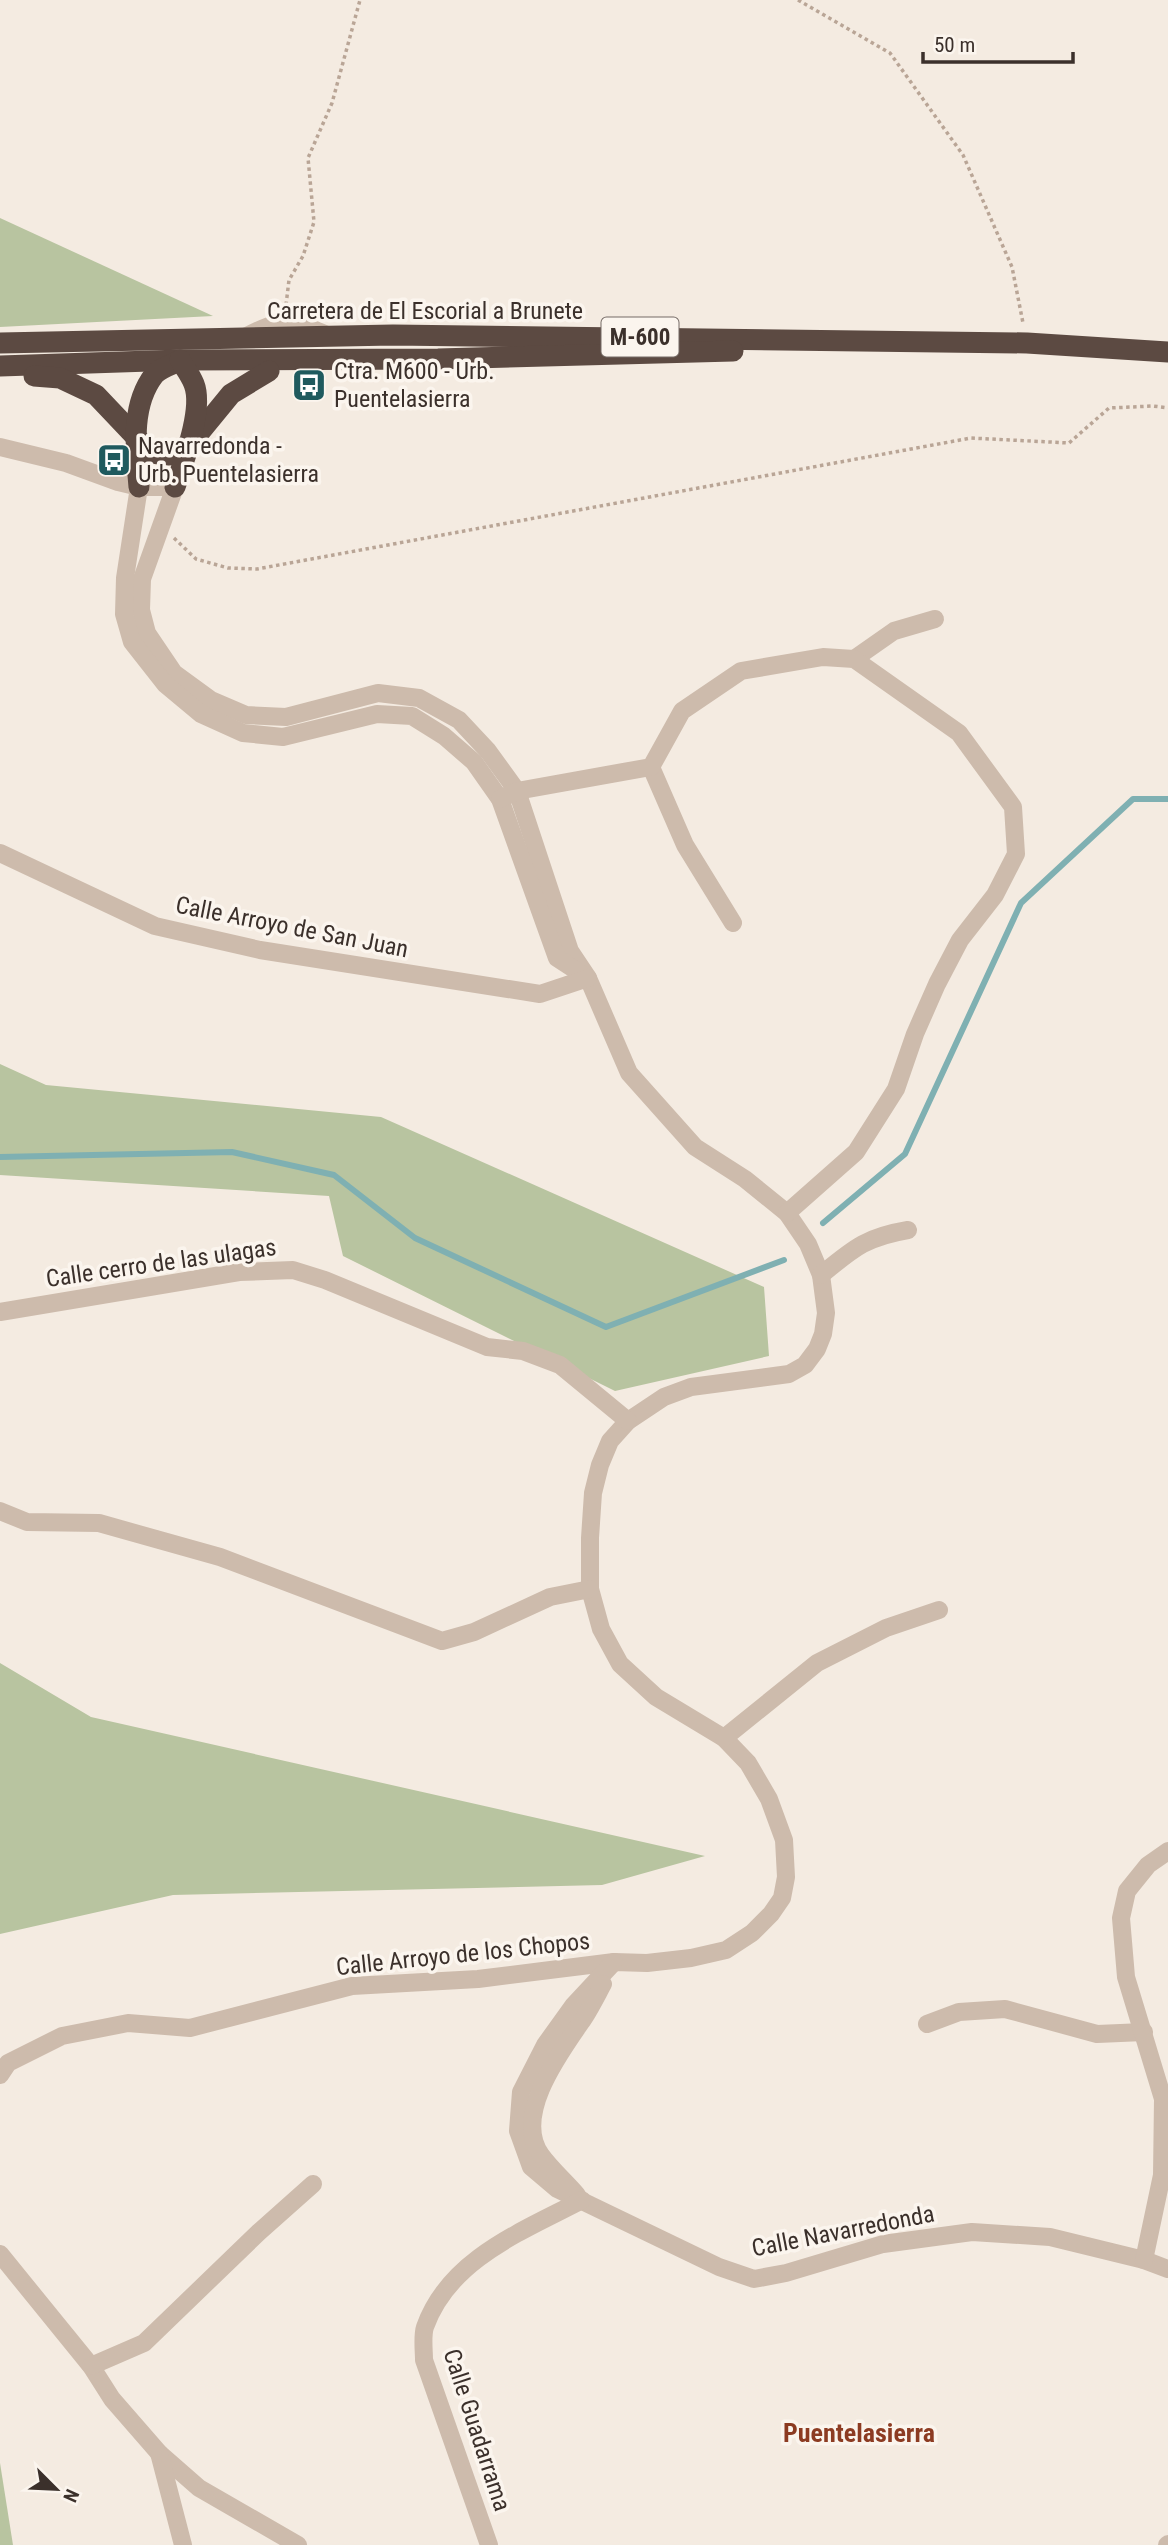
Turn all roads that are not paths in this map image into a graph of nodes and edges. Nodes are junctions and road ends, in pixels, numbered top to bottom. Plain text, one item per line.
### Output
1 (393, 335) junction
2 (330, 337) junction
3 (244, 338) junction
4 (67, 341) junction
5 (887, 341) junction
6 (0, 343) edge
7 (1168, 352) edge
8 (438, 359) junction
9 (180, 360) junction
10 (0, 366) edge
11 (269, 371) junction
12 (0, 375) edge
13 (135, 437) junction
14 (190, 444) junction
15 (0, 447) edge
16 (139, 487) junction
17 (175, 487) junction
18 (935, 620) dead end
19 (855, 659) junction
20 (651, 766) junction
21 (517, 791) junction
22 (500, 799) junction
23 (0, 853) edge
24 (733, 923) dead end
25 (588, 978) junction
26 (787, 1213) junction
27 (908, 1230) dead end
28 (821, 1275) junction
29 (0, 1312) edge
30 (628, 1420) junction
31 (0, 1511) edge
32 (590, 1589) junction
33 (939, 1611) dead end
34 (724, 1738) junction
35 (1168, 1851) edge
36 (614, 1962) junction
37 (927, 2024) dead end
38 (1144, 2032) junction
39 (0, 2075) edge
40 (313, 2184) dead end
41 (582, 2200) junction
42 (0, 2254) edge
43 (1144, 2260) junction
44 (1168, 2269) edge
45 (90, 2366) junction
46 (159, 2453) junction
47 (183, 2545) edge
48 (298, 2545) edge
49 (489, 2545) edge

1 - 2 highway, Carretera de El Escorial a Brunete / M-600
1 - 5 highway, Carretera de El Escorial a Brunete / M-600
1 - 9 highway
2 - 3 highway, Carretera de El Escorial a Brunete / M-600
2 - 3 street
3 - 4 highway, Carretera de El Escorial a Brunete / M-600
4 - 6 highway, Carretera de El Escorial a Brunete / M-600
4 - 9 highway
5 - 7 highway, M-600
5 - 8 highway, Carretera de El Escorial a Brunete / M-600
8 - 9 highway, Carretera de El Escorial a Brunete / M-600
8 - 11 highway
9 - 10 highway, Carretera de El Escorial a Brunete / M-600
9 - 11 highway
9 - 13 highway
9 - 14 highway
11 - 14 highway
12 - 13 highway
13 - 14 highway
13 - 16 highway
14 - 17 highway
15 - 16 street
16 - 17 street
16 - 22 street
17 - 21 street
18 - 19 street
19 - 20 street
19 - 26 street
20 - 21 street
20 - 24 street
21 - 22 street
21 - 25 street
22 - 25 street
23 - 25 street, Calle Arroyo de San Juan
25 - 26 street
26 - 28 street
27 - 28 street
28 - 30 street
29 - 30 street, Calle cerro de las ulagas
30 - 32 street
31 - 32 street
32 - 34 street
33 - 34 street
34 - 36 street
35 - 38 street
36 - 39 street, Calle Arroyo de los Chopos
36 - 41 street, Calle Navarredonda
37 - 38 street
38 - 43 street
40 - 45 street
41 - 43 street, Calle Navarredonda
41 - 49 street, Calle Guadarrama
42 - 45 street
43 - 44 street, Calle Navarredonda
45 - 46 street
46 - 47 street
46 - 48 street

